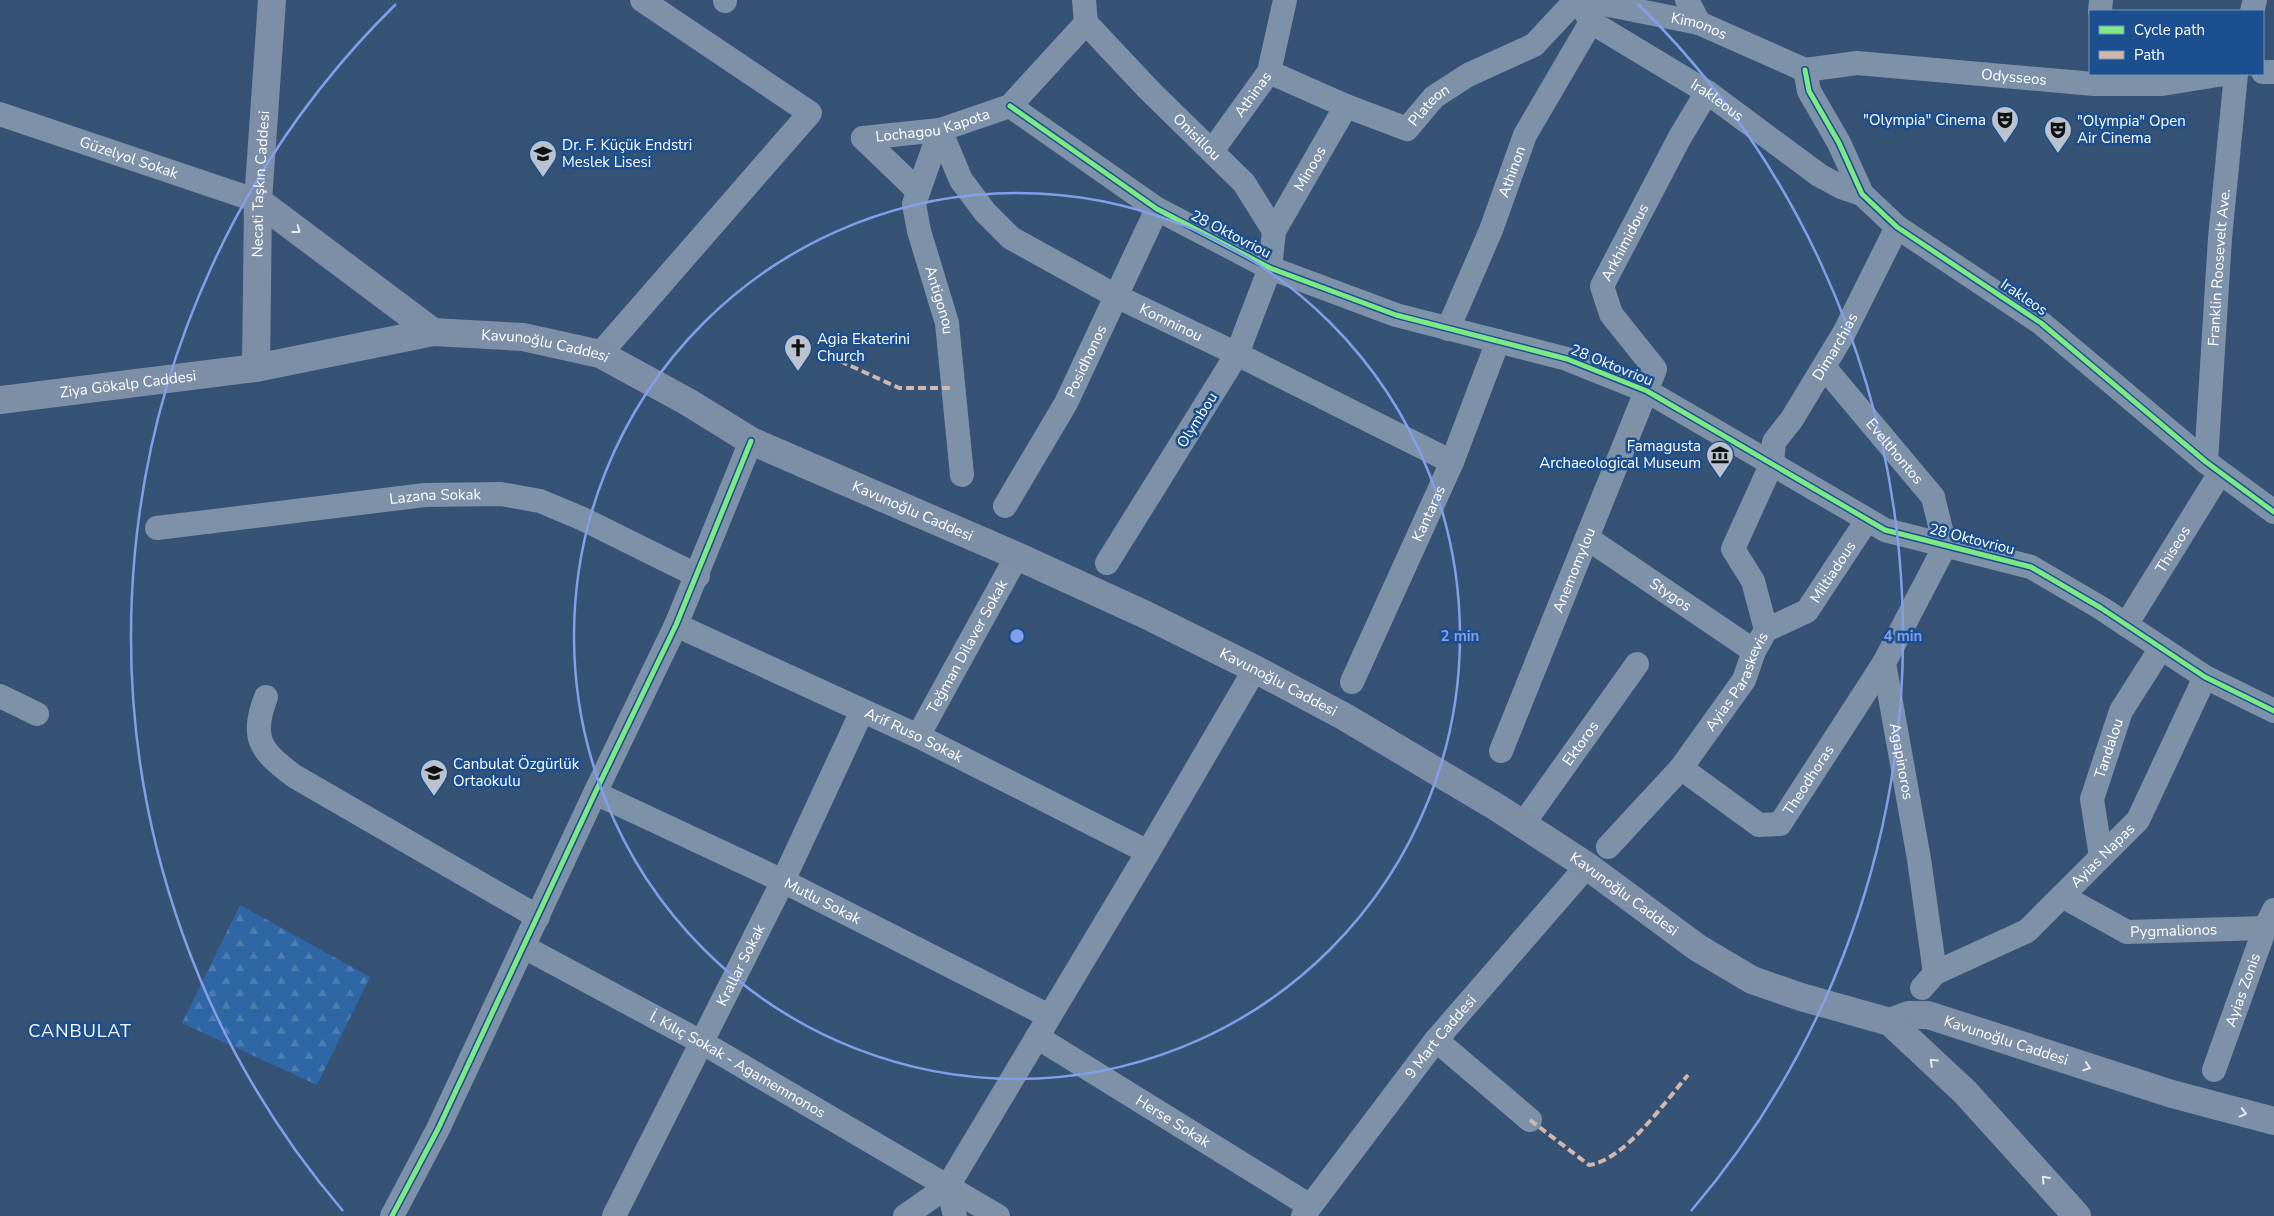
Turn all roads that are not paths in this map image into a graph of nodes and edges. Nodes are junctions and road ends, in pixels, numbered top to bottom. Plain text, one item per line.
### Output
1 (272, 0) edge
2 (642, 0) edge
3 (1284, 0) edge
4 (1577, 0) edge
5 (1687, 0) edge
6 (1085, 11) edge
7 (1588, 11) edge
8 (1699, 23) junction
9 (1805, 70) junction
10 (1269, 72) junction
11 (2218, 75) edge
12 (2236, 75) edge
13 (2094, 79) edge
14 (1708, 92) junction
15 (1010, 106) junction
16 (1346, 106) junction
17 (0, 114) edge
18 (940, 130) junction
19 (1212, 151) junction
20 (917, 190) junction
21 (1862, 194) junction
22 (258, 201) junction
23 (1157, 209) junction
24 (1897, 228) junction
25 (1274, 231) junction
26 (1270, 268) junction
27 (1116, 296) junction
28 (1448, 329) junction
29 (433, 332) junction
30 (1498, 341) junction
31 (600, 354) junction
32 (1238, 354) junction
33 (1824, 366) junction
34 (256, 368) junction
35 (1647, 391) junction
36 (0, 400) edge
37 (751, 441) junction
38 (1452, 462) junction
39 (1772, 463) junction
40 (2213, 468) junction
41 (962, 475) dead end
42 (1005, 506) dead end
43 (2274, 512) edge
44 (1867, 520) junction
45 (157, 528) dead end
46 (1587, 538) junction
47 (1945, 546) junction
48 (1017, 556) junction
49 (1107, 563) dead end
50 (698, 576) junction
51 (676, 625) junction
52 (2126, 625) junction
53 (1766, 630) junction
54 (2161, 648) junction
55 (1754, 650) junction
56 (1884, 663) junction
57 (1637, 664) dead end
58 (1255, 669) junction
59 (2205, 677) junction
60 (1352, 682) dead end
61 (0, 696) edge
62 (266, 697) dead end
63 (862, 711) junction
64 (2274, 711) edge
65 (37, 714) dead end
66 (918, 736) junction
67 (1501, 750) dead end
68 (1681, 768) junction
69 (595, 793) junction
70 (1523, 824) junction
71 (1608, 847) dead end
72 (1148, 852) junction
73 (2101, 857) junction
74 (1587, 866) junction
75 (783, 881) junction
76 (2062, 896) junction
77 (538, 917) junction
78 (2269, 919) edge
79 (524, 948) junction
80 (1929, 981) joint
81 (1050, 1016) junction
82 (1890, 1022) junction
83 (1037, 1037) junction
84 (1436, 1040) junction
85 (703, 1043) junction
86 (2214, 1070) dead end
87 (1530, 1120) dead end
88 (2274, 1122) edge
89 (948, 1186) junction
90 (1307, 1211) edge
91 (392, 1216) edge
92 (614, 1216) edge
93 (905, 1216) edge
94 (955, 1216) edge
95 (998, 1216) edge
96 (2077, 1216) edge

1 - 22 main road, Necati Taşkın Caddesi
2 - 31 street
3 - 10 street, Athinas
4 - 7 street
4 - 16 street, Plateon
5 - 8 street
6 - 15 street, Lochagou Kapota
6 - 19 street, Onisillou
7 - 8 street, Kimonos
7 - 14 street, Irakleous
7 - 28 street, Athinon
8 - 9 street, Kimonos
9 - 13 street, Odysseos
9 - 21 street, Irakleos
10 - 16 street, Plateon
10 - 19 street, Athinas
11 - 13 street, Odysseos
12 - 40 street, Franklin Roosevelt Ave.
14 - 21 street, Irakleous
14 - 35 street, Arkhimidous
15 - 18 street, Lochagou Kapota
15 - 23 street, 28 Oktovriou
16 - 25 street, Minoos
17 - 22 street, Güzelyol Sokak
18 - 20 street, Antigonou
18 - 20 street, Lochagou Kapota
18 - 27 street, Komninou
19 - 25 street, Onisillou
20 - 41 street, Antigonou
21 - 24 street, Irakleos
22 -> 29 main road
22 - 34 main road, Necati Taşkın Caddesi
23 - 26 street, 28 Oktovriou
23 - 27 street, Posidhonos
24 - 33 street, Dimarchias
24 - 40 street, Irakleos
25 - 26 street
26 - 28 street, 28 Oktovriou
26 - 32 street, Olymbou
27 - 32 street, Komninou
27 - 42 street, Posidhonos
28 - 30 street, 28 Oktovriou
29 - 31 main road, Kavunoğlu Caddesi
29 - 34 main road, Kavunoğlu Caddesi
30 - 35 street, 28 Oktovriou
30 - 38 street, Kantaras
31 - 37 main road, Kavunoğlu Caddesi
32 - 38 street, Komninou
32 - 49 street, Olymbou
33 - 39 street, Dimarchias
33 - 47 street, Evelthontos
34 - 36 main road, Ziya Gökalp Caddesi
35 - 39 street, 28 Oktovriou
35 - 46 street, Anemomylou
37 - 48 main road, Kavunoğlu Caddesi
37 - 50 street
38 - 60 street, Kantaras
39 - 44 street, 28 Oktovriou
39 - 53 street, Ayias Paraskevis
40 - 43 street, Irakleos
40 - 52 street, Thiseos
44 - 47 street, 28 Oktovriou
44 - 53 street, Miltiadous
45 - 50 street, Lazana Sokak
46 - 55 street, Stygos
46 - 67 street, Anemomylou
47 - 52 street, 28 Oktovriou
47 - 56 street
48 - 58 main road, Kavunoğlu Caddesi
48 - 66 street, Teğman Dilaver Sokak
50 - 51 street
51 - 63 street, Arif Ruso Sokak
51 - 69 street
52 - 54 street, 28 Oktovriou
53 - 55 street, Ayias Paraskevis
54 - 59 street, 28 Oktovriou
54 - 73 street, Tandalou
55 - 68 street, Ayias Paraskevis
56 - 68 street, Theodhoras
56 - 80 street, Agapinoros
57 - 70 street, Ektoros
58 - 70 main road, Kavunoğlu Caddesi
58 - 72 street
59 - 64 street, 28 Oktovriou
59 - 73 street, Ayias Napas
61 - 65 street
62 - 77 street
63 - 66 street, Arif Ruso Sokak
63 - 75 street, Krallar Sokak
66 - 72 street, Arif Ruso Sokak
68 - 71 street, Ayias Paraskevis
69 - 75 street, Mutlu Sokak
69 - 77 street
70 - 74 main road, Kavunoğlu Caddesi
72 - 81 street
73 - 76 street, Ayias Napas
74 - 82 main road, Kavunoğlu Caddesi
74 - 84 street, 9 Mart Caddesi
75 - 81 street, Mutlu Sokak
75 - 85 street, Krallar Sokak
76 - 78 street, Pygmalionos
76 - 80 street, Ayias Napas
77 - 79 street
78 - 86 street, Ayias Zonis
79 - 85 street, İ. Kılıç Sokak - Agamemnonos
79 - 91 street
81 - 83 street
82 -> 88 main road, Kavunoğlu Caddesi
96 -> 82 main road
83 - 89 street
83 - 90 street, Herse Sokak
84 - 87 street
84 - 90 street, 9 Mart Caddesi
85 - 89 street, İ. Kılıç Sokak - Agamemnonos
85 - 92 street, Krallar Sokak
89 - 93 street
89 - 94 street
89 - 95 street, İ. Kılıç Sokak - Agamemnonos

